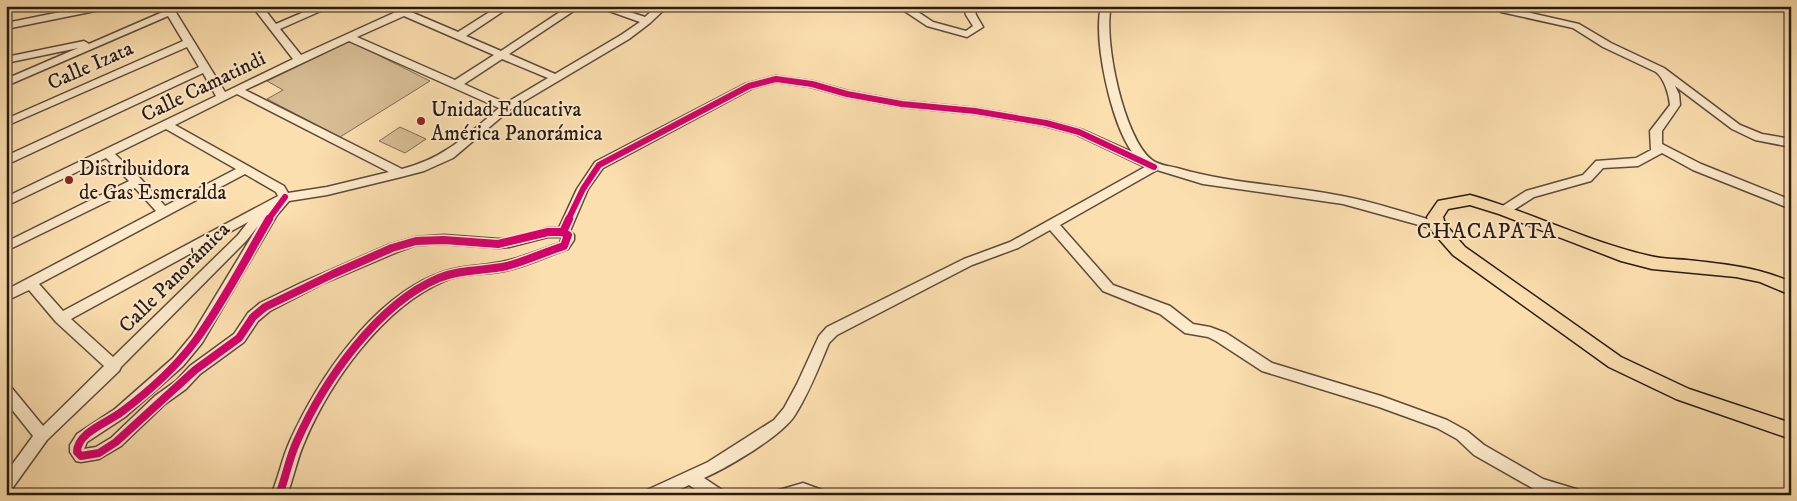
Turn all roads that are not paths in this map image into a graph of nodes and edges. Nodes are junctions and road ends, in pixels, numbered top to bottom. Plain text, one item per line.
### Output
1 (105, 6) edge
2 (257, 6) edge
3 (327, 6) edge
4 (417, 6) edge
5 (506, 6) edge
6 (576, 6) edge
7 (600, 6) edge
8 (663, 6) edge
9 (902, 6) edge
10 (969, 6) edge
11 (1106, 6) edge
12 (169, 9) edge
13 (1504, 10) dead end
14 (403, 12) junction
15 (647, 21) junction
16 (6, 26) edge
17 (273, 29) junction
18 (459, 36) junction
19 (348, 37) junction
20 (113, 38) junction
21 (189, 42) junction
22 (502, 54) junction
23 (6, 60) edge
24 (299, 60) junction
25 (205, 68) junction
26 (1660, 70) junction
27 (556, 78) junction
28 (6, 82) edge
29 (455, 85) junction
30 (238, 90) junction
31 (223, 98) junction
32 (507, 107) junction
33 (6, 123) edge
34 (167, 125) junction
35 (1791, 143) edge
36 (1656, 144) junction
37 (108, 154) junction
38 (6, 161) edge
39 (1152, 166) junction
40 (245, 169) junction
41 (401, 173) junction
42 (137, 182) junction
43 (285, 197) junction
44 (6, 202) edge
45 (1791, 205) edge
46 (268, 206) junction
47 (1505, 210) junction
48 (164, 212) junction
49 (1051, 223) junction
50 (1437, 226) junction
51 (563, 232) junction
52 (6, 247) edge
53 (30, 284) junction
54 (1791, 289) edge
55 (6, 296) edge
56 (61, 318) junction
57 (114, 367) junction
58 (6, 391) edge
59 (1791, 431) edge
60 (42, 436) junction
61 (691, 478) junction
62 (6, 486) edge
63 (279, 495) edge
64 (652, 495) edge
65 (717, 495) edge
66 (784, 495) edge
67 (817, 495) edge
68 (1574, 495) edge

1 - 16 street
2 - 17 street
3 - 17 street
4 - 14 street, Calle Camatindi
5 - 18 street
6 - 22 street
7 - 15 street
8 - 15 street, Calle Panorámica
9 - 10 street
11 - 39 street
12 - 20 street
12 - 21 street
13 - 26 street
14 - 18 street
14 - 19 street, Calle Camatindi
15 - 27 street, Calle Panorámica
17 - 24 street
18 - 22 street
19 - 24 street, Calle Camatindi
19 - 29 street
20 - 23 street
20 - 28 street
21 - 25 street
21 - 33 street, Calle Izata
22 - 27 street
22 - 29 street
24 - 30 street, Calle Camatindi
25 - 31 street
25 - 38 street
26 - 35 street
26 - 36 street
27 - 32 street, Calle Panorámica
29 - 32 street
30 - 31 street, Calle Camatindi
30 - 41 street
31 - 34 street, Calle Camatindi
32 - 41 street, Calle Panorámica
34 - 37 street, Calle Camatindi
34 - 40 street
36 - 45 street
36 - 47 street
37 - 42 street
37 - 44 street, Calle Camatindi
39 - 49 street
39 - 50 street
39 - 51 street
40 - 43 street
40 - 48 street
41 - 43 street, Calle Panorámica
42 - 48 street
42 - 52 street
43 - 46 street, Calle Panorámica
43 - 51 street
46 - 56 street
46 - 57 street, Calle Panorámica
47 - 50 main road
47 - 54 main road
48 - 53 street
49 - 61 street
49 - 68 street
50 - 59 main road
51 - 63 street
53 - 55 street
53 - 56 street
56 - 57 street
57 - 60 street, Calle Panorámica
58 - 60 street
60 - 62 street, Calle Panorámica
61 - 64 street
61 - 65 street
66 - 67 street

